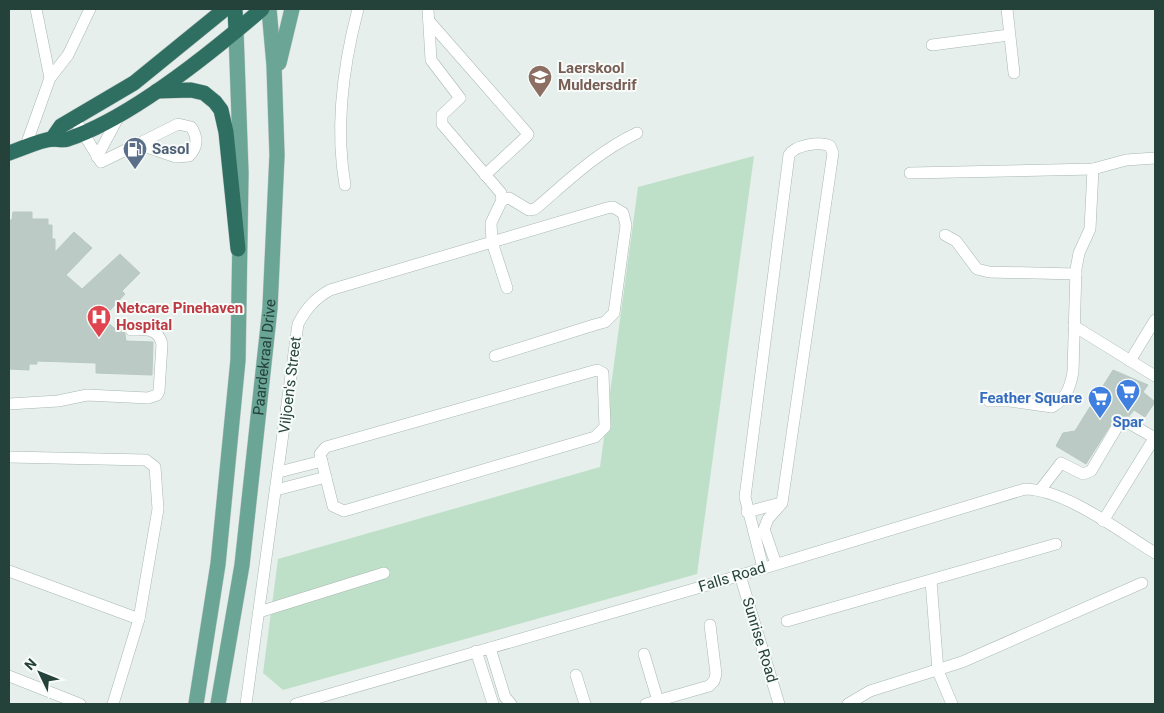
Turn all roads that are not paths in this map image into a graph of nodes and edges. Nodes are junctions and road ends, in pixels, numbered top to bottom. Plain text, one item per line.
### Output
1 (36, 9) edge
2 (90, 9) edge
3 (225, 9) edge
4 (235, 9) edge
5 (262, 9) edge
6 (269, 9) edge
7 (292, 9) edge
8 (358, 9) edge
9 (428, 9) edge
10 (1007, 9) edge
11 (429, 21) junction
12 (236, 31) junction
13 (1009, 36) junction
14 (444, 38) junction
15 (932, 45) dead end
16 (431, 60) junction
17 (1014, 73) dead end
18 (50, 78) junction
19 (275, 84) junction
20 (157, 91) junction
21 (121, 113) junction
22 (74, 118) junction
23 (82, 132) junction
24 (637, 134) dead end
25 (52, 139) junction
26 (138, 144) junction
27 (25, 148) junction
28 (9, 153) edge
29 (97, 157) junction
30 (1155, 158) edge
31 (1093, 169) junction
32 (910, 173) dead end
33 (485, 175) junction
34 (345, 185) dead end
35 (502, 200) junction
36 (945, 235) dead end
37 (491, 236) junction
38 (238, 249) junction
39 (1076, 274) junction
40 (507, 288) dead end
41 (1155, 320) edge
42 (1074, 326) junction
43 (131, 330) dead end
44 (495, 356) dead end
45 (1130, 361) junction
46 (1155, 376) edge
47 (989, 401) dead end
48 (9, 404) edge
49 (1155, 437) edge
50 (11, 457) edge
51 (322, 461) junction
52 (9, 469) edge
53 (279, 472) junction
54 (326, 477) junction
55 (276, 490) junction
56 (1041, 490) junction
57 (782, 503) junction
58 (747, 512) junction
59 (1103, 521) junction
60 (762, 544) junction
61 (1056, 544) dead end
62 (1155, 553) edge
63 (776, 564) junction
64 (763, 568) junction
65 (9, 571) edge
66 (384, 573) dead end
67 (740, 575) junction
68 (931, 580) junction
69 (1142, 583) dead end
70 (259, 612) junction
71 (139, 619) junction
72 (787, 621) dead end
73 (710, 625) dead end
74 (490, 648) junction
75 (476, 651) junction
76 (644, 654) dead end
77 (938, 671) junction
78 (576, 675) dead end
79 (9, 676) edge
80 (198, 699) edge
81 (508, 700) edge
82 (673, 701) edge
83 (492, 702) edge
84 (652, 703) edge
85 (949, 703) edge
86 (80, 704) edge
87 (113, 704) edge
88 (218, 704) edge
89 (246, 704) edge
90 (296, 704) edge
91 (585, 704) edge
92 (779, 704) edge
93 (848, 704) edge

1 - 18 street
2 - 18 street
3 - 22 highway
4 - 12 highway
5 - 12 highway
6 - 19 main road, Paardekraal Drive
7 - 19 main road
8 - 34 street
9 - 11 street
10 - 13 street
11 - 14 street
11 - 16 street
12 - 20 highway
12 - 38 main road, Paardekraal Drive
13 - 15 street
13 - 17 street
14 - 16 street
14 - 33 street
16 - 33 street
18 - 27 street
19 - 88 main road, Paardekraal Drive
20 - 21 highway
20 - 38 highway
21 - 23 highway
21 - 29 street
22 - 23 street
22 - 25 highway
23 - 25 highway
23 - 29 street
24 - 35 street
25 - 27 highway
26 - 26 street
26 - 29 street
27 - 28 highway
30 - 31 street
31 - 32 street
31 - 39 street
33 - 35 street
35 - 37 street
36 - 39 street
37 - 40 street
37 - 44 street, Viljoen's Street
37 - 53 street, Viljoen's Street
38 - 80 main road, Paardekraal Drive
39 - 42 street
41 - 45 street
42 - 45 street
42 - 47 street
43 - 48 street
45 - 46 street
49 - 56 street
49 - 59 street
50 - 52 street
50 - 71 street
51 - 53 street
51 - 54 street
51 - 54 street
53 - 55 street, Viljoen's Street
54 - 55 street
55 - 70 street, Viljoen's Street
56 - 59 street, Falls Road
56 - 63 street, Falls Road
57 - 58 street
57 - 58 street
57 - 60 street
58 - 60 street
59 - 62 street, Falls Road
60 - 63 street
60 - 64 street
61 - 68 street
63 - 64 street, Falls Road
64 - 67 street, Falls Road
65 - 71 street
66 - 70 street
67 - 74 street, Falls Road
67 - 92 street, Sunrise Road
68 - 72 street
68 - 77 street
69 - 77 street
70 - 89 street, Viljoen's Street
71 - 87 street
73 - 82 street
74 - 75 street, Falls Road
74 - 81 street
75 - 83 street
75 - 90 street, Falls Road
76 - 84 street
77 - 85 street
77 - 93 street
78 - 91 street
79 - 86 street
81 - 83 street
82 - 84 street

